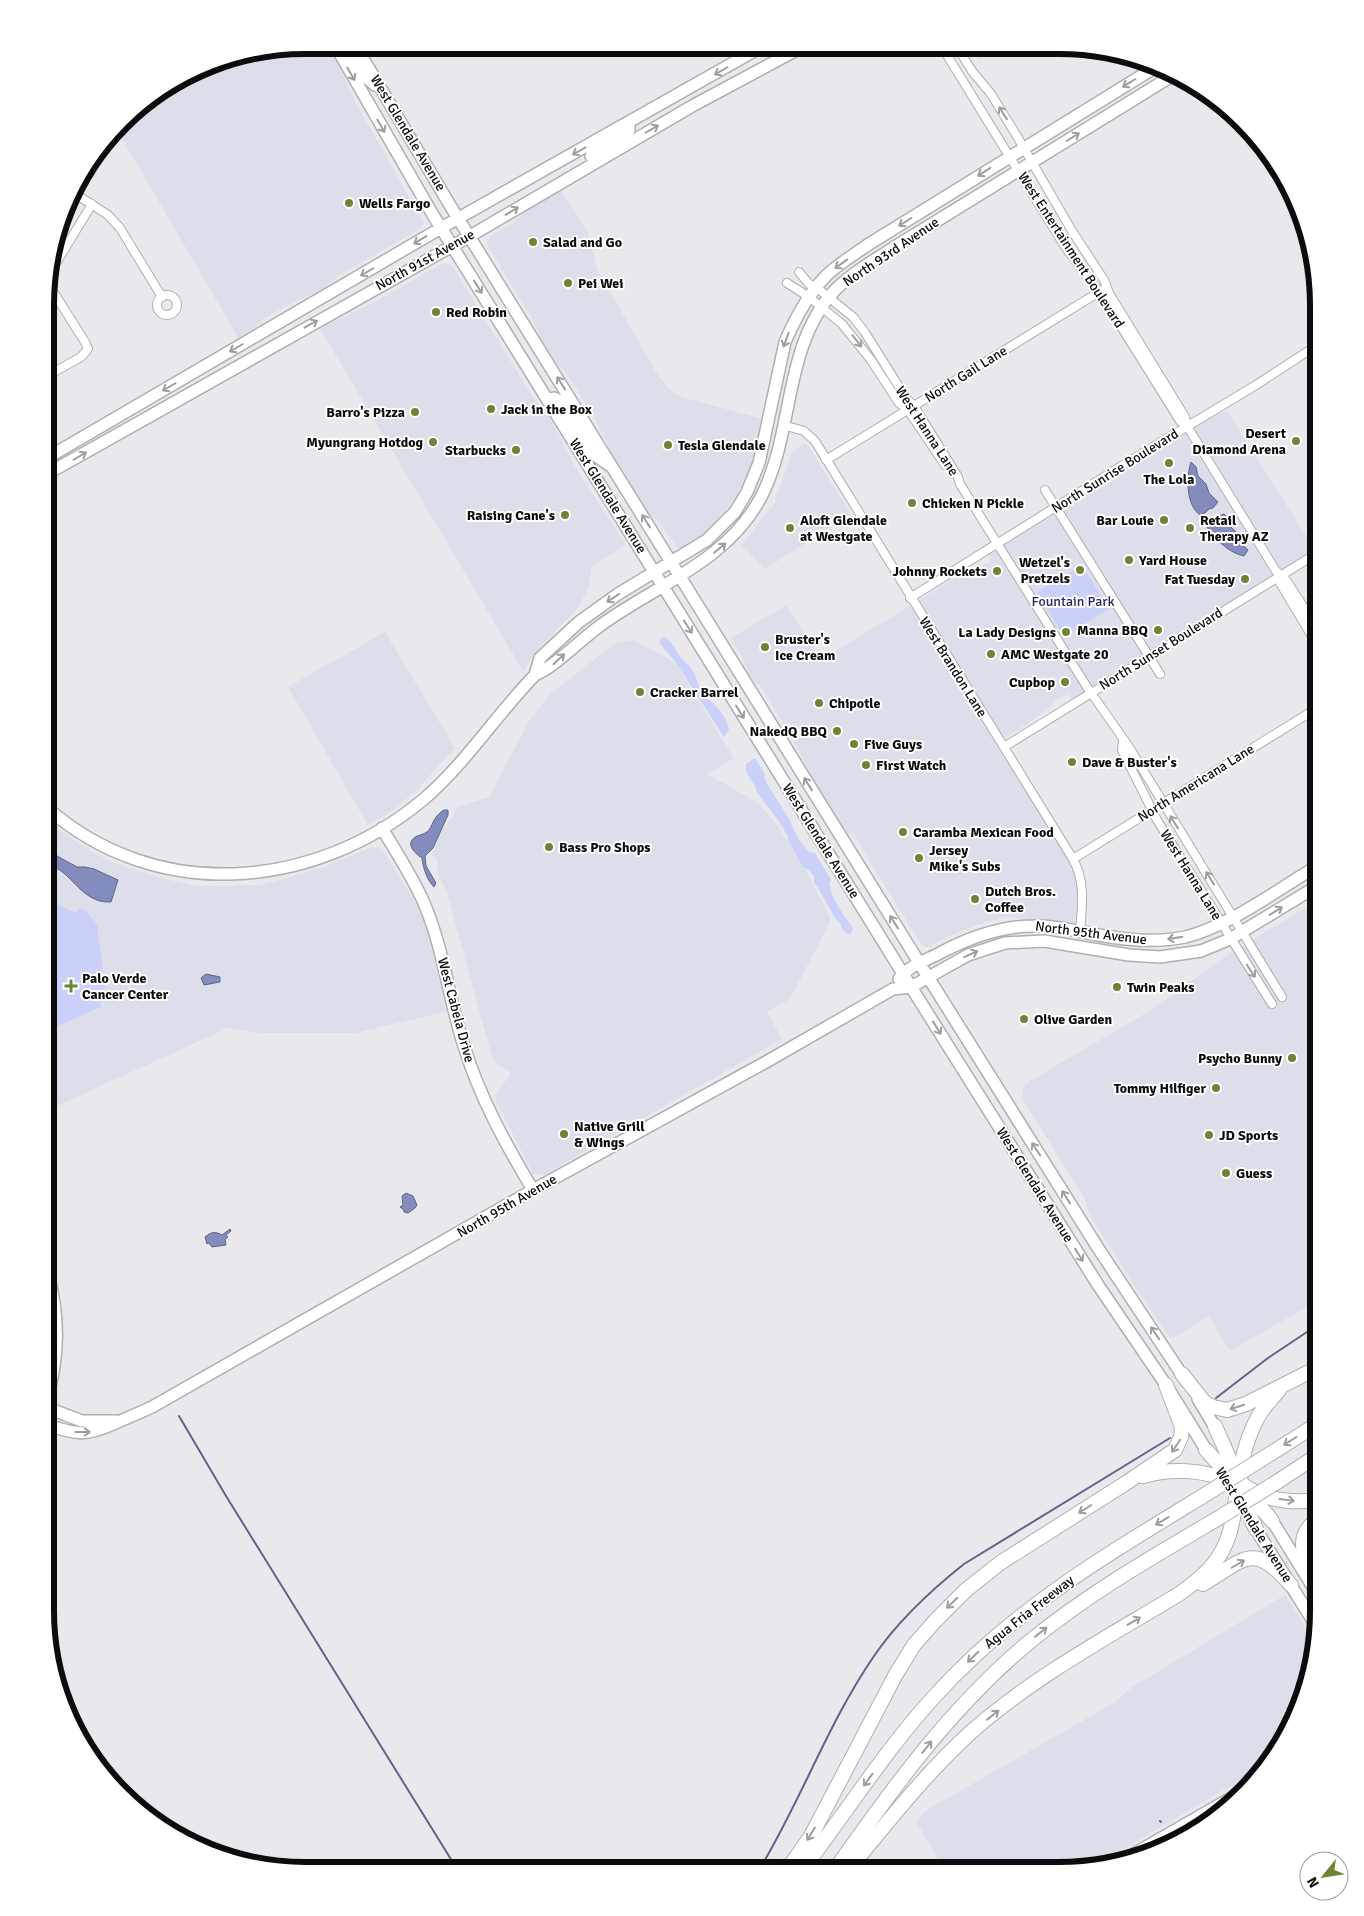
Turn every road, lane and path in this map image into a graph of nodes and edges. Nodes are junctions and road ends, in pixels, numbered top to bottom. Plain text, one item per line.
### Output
1 (340, 54) edge
2 (351, 54) edge
3 (360, 54) edge
4 (749, 54) edge
5 (779, 54) edge
6 (789, 54) edge
7 (946, 54) edge
8 (962, 54) edge
9 (765, 67) junction
10 (1150, 71) edge
11 (1167, 79) edge
12 (384, 94) junction
13 (629, 123) junction
14 (1024, 148) junction
15 (1010, 156) junction
16 (1031, 162) junction
17 (1018, 170) junction
18 (573, 175) junction
19 (79, 196) edge
20 (92, 204) junction
21 (459, 218) junction
22 (442, 228) junction
23 (470, 236) junction
24 (452, 246) junction
25 (58, 259) edge
26 (799, 272) dead end
27 (787, 283) dead end
28 (1102, 290) junction
29 (813, 292) junction
30 (54, 293) edge
31 (162, 297) dead end
32 (826, 302) junction
33 (260, 334) junction
34 (268, 348) junction
35 (1310, 350) edge
36 (54, 372) edge
37 (548, 400) junction
38 (911, 408) junction
39 (783, 425) junction
40 (1187, 426) junction
41 (54, 454) edge
42 (826, 460) junction
43 (613, 467) junction
44 (54, 470) edge
45 (1045, 490) dead end
46 (1056, 507) junction
47 (998, 544) junction
48 (1310, 558) edge
49 (672, 563) junction
50 (654, 572) junction
51 (679, 575) junction
52 (1280, 576) junction
53 (662, 585) junction
54 (910, 598) junction
55 (1310, 617) edge
56 (1310, 633) edge
57 (1149, 657) junction
58 (1160, 674) dead end
59 (535, 675) junction
60 (1091, 693) junction
61 (1310, 713) edge
62 (1123, 741) junction
63 (1004, 748) junction
64 (1163, 803) junction
65 (1153, 810) junction
66 (54, 813) edge
67 (382, 828) junction
68 (1073, 860) junction
69 (1310, 870) edge
70 (1310, 890) edge
71 (1233, 917) junction
72 (1221, 924) junction
73 (1080, 932) junction
74 (1242, 932) junction
75 (1230, 939) junction
76 (920, 964) junction
77 (903, 974) junction
78 (928, 977) junction
79 (911, 987) junction
80 (893, 990) junction
81 (1282, 997) dead end
82 (1272, 1004) dead end
83 (533, 1190) junction
84 (54, 1299) edge
85 (54, 1364) edge
86 (1310, 1372) edge
87 (1182, 1374) junction
88 (1166, 1385) junction
89 (1282, 1388) junction
90 (54, 1409) edge
91 (120, 1421) junction
92 (1214, 1426) joint
93 (54, 1427) edge
94 (1310, 1427) edge
95 (1206, 1450) joint
96 (1310, 1460) edge
97 (1126, 1483) junction
98 (1237, 1484) junction
99 (1256, 1493) junction
100 (1310, 1500) edge
101 (1272, 1521) junction
102 (1310, 1527) edge
103 (1256, 1529) joint
104 (1310, 1567) edge
105 (1310, 1582) edge
106 (1291, 1585) junction
107 (1179, 1594) junction
108 (1310, 1616) edge
109 (793, 1862) edge
110 (808, 1862) edge
111 (841, 1862) edge
112 (855, 1862) edge

1 -> 22 main road, West Glendale Avenue
2 - 12 main road
3 - 12 main road, West Glendale Avenue
4 -> 13 main road, North 91st Avenue
5 - 9 main road
6 - 9 main road, North 91st Avenue
7 - 15 street, West Entertainment Boulevard
14 -> 8 street, West Entertainment Boulevard
18 -> 9 main road, North 91st Avenue
10 -> 14 main road, North 93rd Avenue
16 -> 11 main road, North 93rd Avenue
12 - 21 main road, West Glendale Avenue
13 - 18 main road
13 -> 21 main road, North 91st Avenue
14 - 15 main road, North 93rd Avenue
14 - 16 street, West Entertainment Boulevard
15 - 17 street, West Entertainment Boulevard
15 -> 29 main road, North 93rd Avenue
16 - 17 main road, North 93rd Avenue
16 - 28 street, West Entertainment Boulevard
17 - 28 street, West Entertainment Boulevard
17 - 32 main road, North 93rd Avenue
23 -> 18 main road, North 91st Avenue
19 - 20 street
20 - 25 street
20 - 31 street
21 - 22 main road, North 91st Avenue
21 - 23 main road, West Glendale Avenue
22 - 24 main road, West Glendale Avenue
22 -> 33 main road, North 91st Avenue
23 - 24 main road, North 91st Avenue
43 -> 23 main road, West Glendale Avenue
34 -> 24 main road, North 91st Avenue
24 -> 37 main road, West Glendale Avenue
26 - 29 street
27 - 29 street
28 - 38 street, North Gail Lane
28 - 40 street, West Entertainment Boulevard
29 - 32 street, West Hanna Lane
29 - 32 street, West Hanna Lane
29 -> 49 main road, North 93rd Avenue
30 - 36 street
32 -> 38 street, West Hanna Lane
32 - 38 street, West Hanna Lane
32 - 39 main road, North 93rd Avenue
33 - 34 main road
33 -> 41 main road, North 91st Avenue
44 -> 34 main road, North 91st Avenue
35 - 40 street, North Sunrise Boulevard
37 - 43 main road
37 - 50 main road, West Glendale Avenue
38 - 42 street, North Gail Lane
38 - 47 street, West Hanna Lane
39 - 42 street, West Brandon Lane
51 -> 39 main road, North 93rd Avenue
40 - 46 street, North Sunrise Boulevard
40 - 52 street, West Entertainment Boulevard
42 - 54 street, West Brandon Lane
49 -> 43 main road, West Glendale Avenue
45 - 46 street
46 - 47 street, North Sunrise Boulevard
46 - 57 street
47 - 54 street, North Sunrise Boulevard
47 - 60 street, West Hanna Lane
48 - 52 street, North Sunset Boulevard
49 - 50 main road, North 93rd Avenue
49 - 51 main road, West Glendale Avenue
50 - 53 main road, West Glendale Avenue
50 -> 59 main road, North 93rd Avenue
51 - 53 main road, North 93rd Avenue
76 -> 51 main road, West Glendale Avenue
52 - 55 street, West Entertainment Boulevard
52 - 56 street, West Entertainment Boulevard
52 - 57 street, North Sunset Boulevard
59 -> 53 main road, North 93rd Avenue
53 -> 77 main road, West Glendale Avenue
54 - 63 street, West Brandon Lane
57 - 58 street
57 - 60 street, North Sunset Boulevard
59 - 67 main road
60 - 62 street, West Hanna Lane
60 - 63 street, North Sunset Boulevard
61 - 64 street, North Americana Lane
62 - 64 street, West Hanna Lane
62 - 65 street, West Hanna Lane
63 - 68 street, West Brandon Lane
64 - 65 street, North Americana Lane
71 -> 64 street, West Hanna Lane
65 - 68 street, North Americana Lane
65 - 72 street, West Hanna Lane
66 - 67 main road
67 - 83 main road, West Cabela Drive
68 - 73 street, West Brandon Lane
69 - 71 main road, North 95th Avenue
74 -> 70 main road, North 95th Avenue
71 - 72 main road, North 95th Avenue
71 - 74 street, West Hanna Lane
72 -> 73 main road, North 95th Avenue
72 - 75 street, West Hanna Lane
73 - 76 main road, North 95th Avenue
74 - 75 main road, North 95th Avenue
74 - 81 street, West Hanna Lane
78 -> 75 main road, North 95th Avenue
75 -> 82 street, West Hanna Lane
76 - 77 main road, North 95th Avenue
76 - 78 main road, West Glendale Avenue
77 - 79 main road, West Glendale Avenue
77 - 80 main road, North 95th Avenue
78 - 79 main road, North 95th Avenue
87 -> 78 main road, West Glendale Avenue
79 - 80 main road, North 95th Avenue
79 -> 88 main road, West Glendale Avenue
80 - 83 main road, North 95th Avenue
83 - 91 main road, North 95th Avenue
84 - 85 main road
86 - 89 highway
89 -> 87 highway
87 - 92 main road, West Glendale Avenue
88 - 95 main road, West Glendale Avenue
88 -> 97 highway
89 - 98 highway
90 - 91 main road, North 95th Avenue
93 -> 91 main road, North 95th Avenue
92 - 98 highway
94 -> 110 highway, Agua Fria Freeway, bridge
95 - 98 highway
111 -> 96 highway, Agua Fria Freeway, bridge
97 - 98 highway
97 -> 109 highway
98 - 99 highway
98 - 101 highway
98 - 103 highway
98 - 107 highway
99 -> 100 highway
99 - 101 main road, West Glendale Avenue
101 - 105 main road, West Glendale Avenue
102 - 104 highway
103 - 106 main road, West Glendale Avenue
107 -> 106 highway
106 - 108 main road, West Glendale Avenue
112 -> 107 highway

